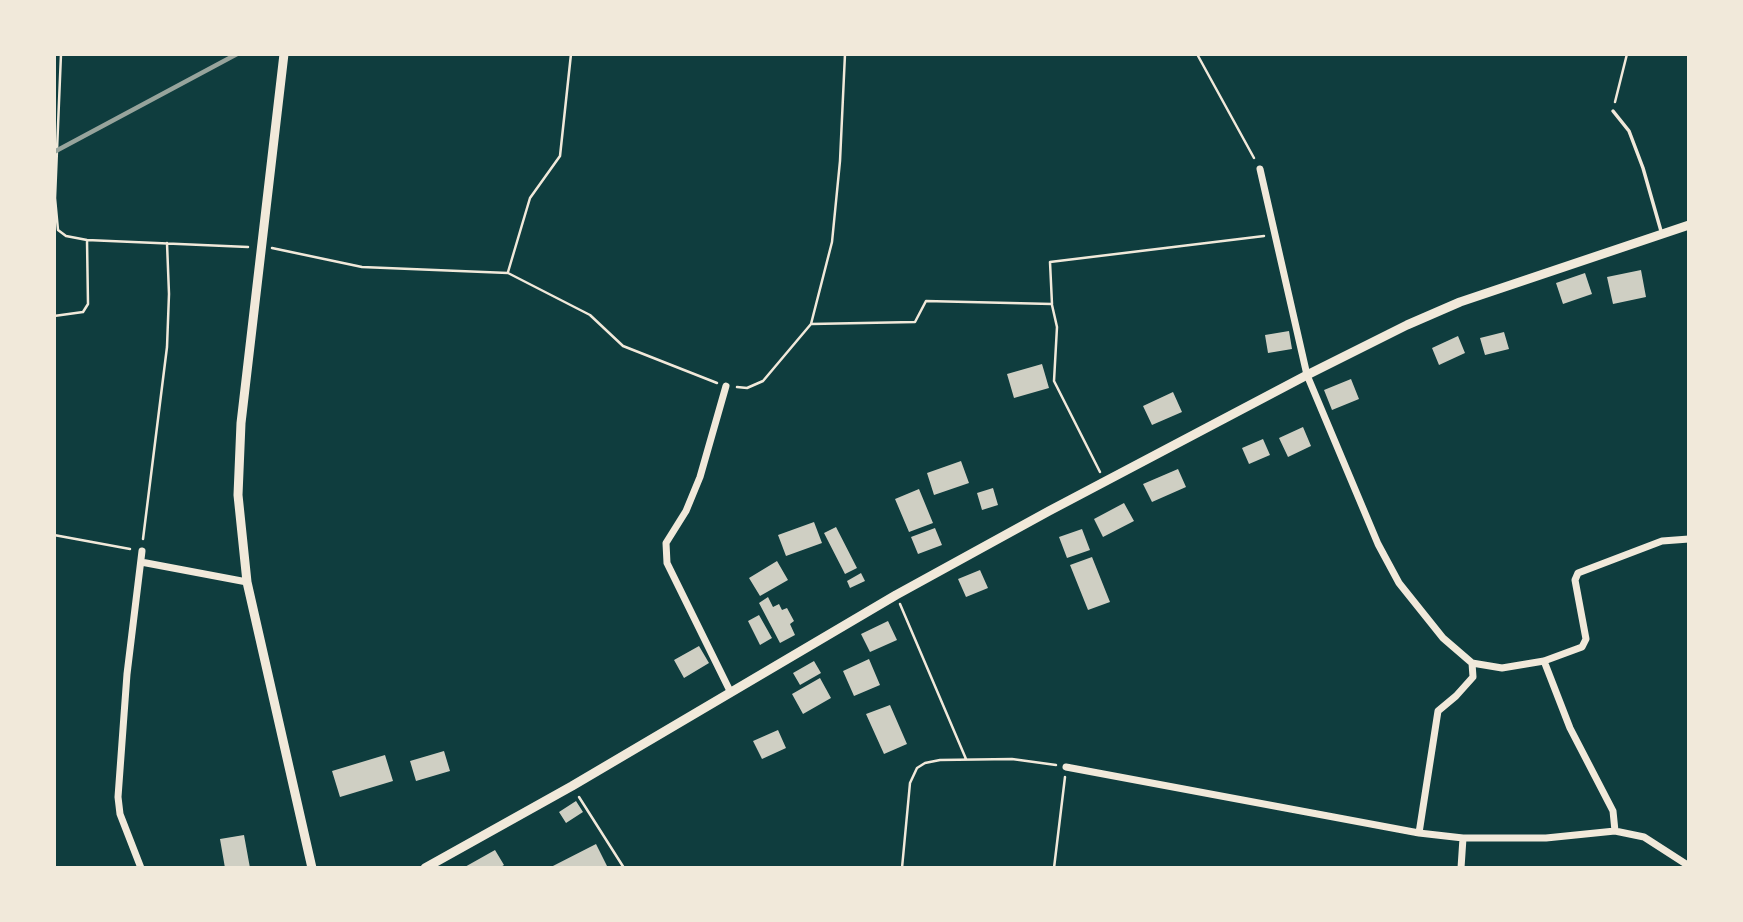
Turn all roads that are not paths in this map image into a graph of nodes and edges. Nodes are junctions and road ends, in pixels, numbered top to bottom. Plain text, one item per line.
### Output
1 (284, 54) edge
2 (1613, 111) road end
3 (1260, 169) road end
4 (1689, 225) edge
5 (1661, 234) junction
6 (1307, 374) junction
7 (726, 387) road end
8 (1689, 539) edge
9 (142, 551) road end
10 (141, 562) junction
11 (247, 582) junction
12 (1544, 661) junction
13 (1472, 663) junction
14 (730, 691) junction
15 (1066, 767) road end
16 (1615, 831) junction
17 (1419, 832) junction
18 (1463, 838) junction
19 (1689, 866) edge
20 (141, 868) edge
21 (312, 868) edge
22 (425, 868) edge
23 (1461, 868) edge

1 - 11 street
2 - 5 lane
3 - 6 street
4 - 5 street
5 - 6 street
6 - 13 street
6 - 14 street
7 - 14 street
8 - 12 street
9 - 10 street
10 - 11 street
10 - 20 street
11 - 21 street
12 - 13 street
12 - 16 street
13 - 17 street
14 - 22 street
15 - 17 street
16 - 18 street
16 - 19 street
17 - 18 street
18 - 23 street

